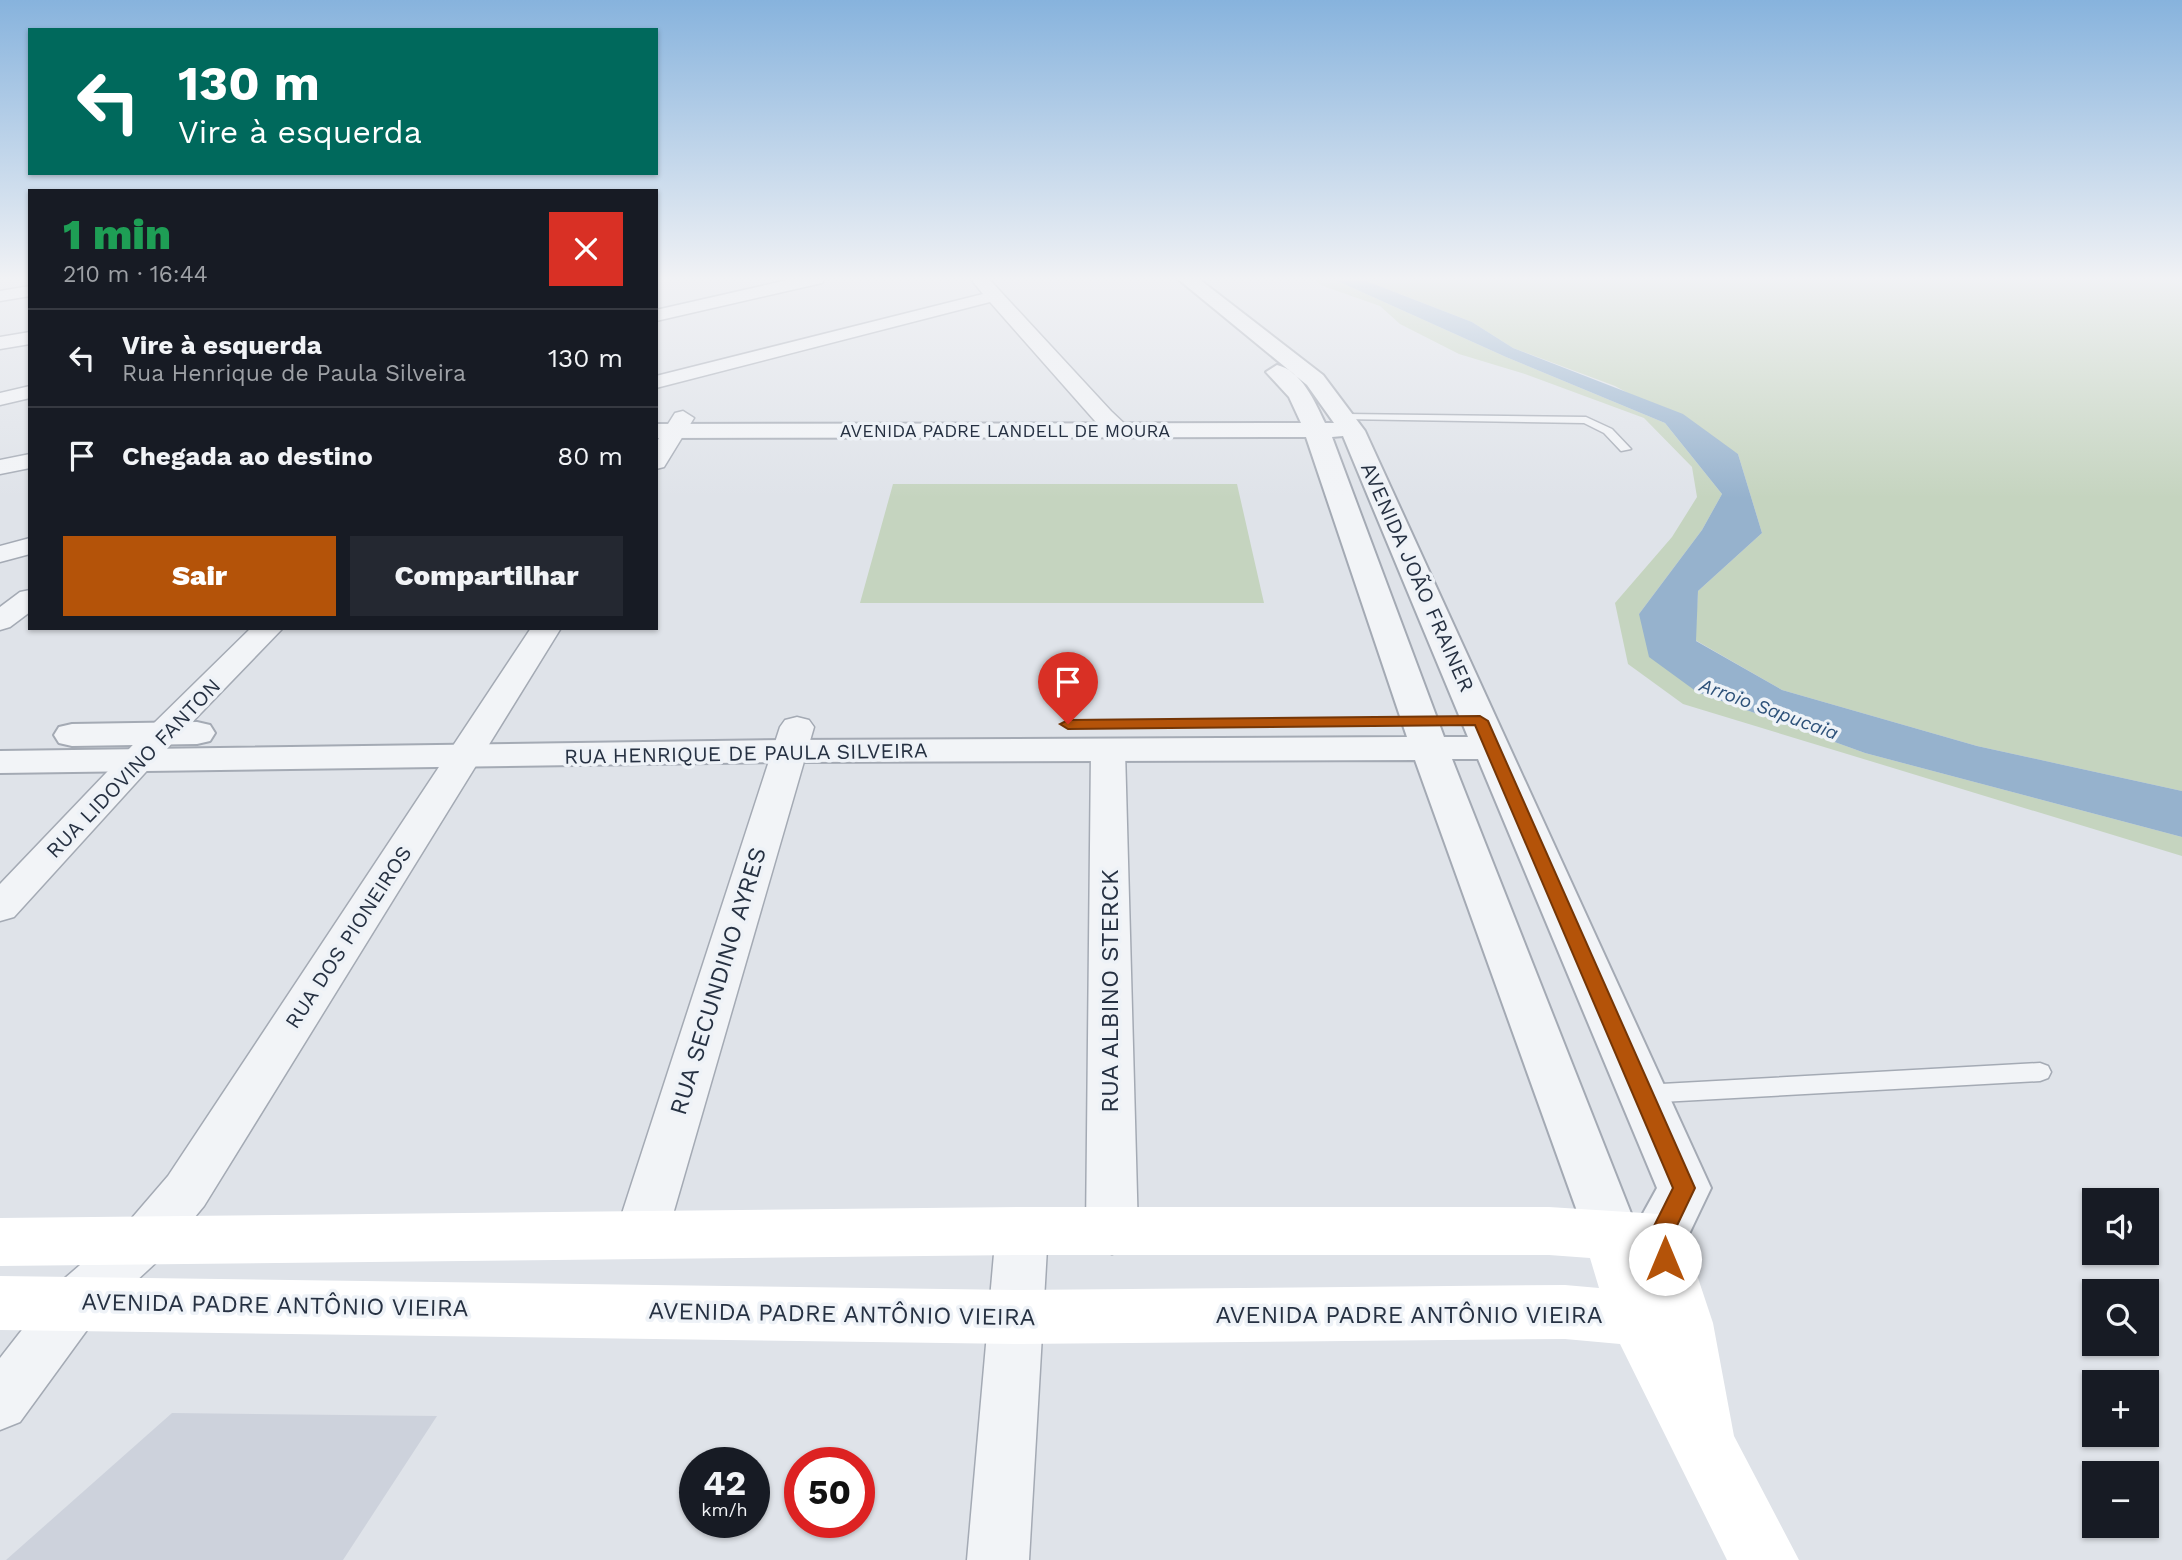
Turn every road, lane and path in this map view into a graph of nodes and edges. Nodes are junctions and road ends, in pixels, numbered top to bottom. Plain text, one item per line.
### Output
1 (777, 352) edge
2 (1045, 352) edge
3 (1252, 352) edge
4 (1279, 352) edge
5 (658, 382) edge
6 (28, 393) edge
7 (0, 399) edge
8 (1111, 423) junction
9 (1331, 424) junction
10 (668, 425) edge
11 (1625, 449) dead end
12 (658, 457) edge
13 (28, 461) edge
14 (0, 467) edge
15 (28, 547) edge
16 (0, 554) edge
17 (28, 600) edge
18 (0, 621) edge
19 (266, 630) edge
20 (545, 630) edge
21 (1424, 734) junction
22 (1486, 734) junction
23 (0, 735) edge
24 (793, 739) junction
25 (471, 743) junction
26 (151, 747) junction
27 (1108, 750) junction
28 (0, 762) edge
29 (0, 908) edge
30 (2040, 1072) dead end
31 (1643, 1094) junction
32 (1022, 1231) junction
33 (1112, 1232) junction
34 (641, 1235) junction
35 (1635, 1236) junction
36 (0, 1242) edge
37 (143, 1242) junction
38 (76, 1302) junction
39 (0, 1303) edge
40 (1017, 1317) junction
41 (1660, 1320) junction
42 (0, 1403) edge
43 (998, 1560) edge
44 (1764, 1560) edge

1 - 5 street
2 - 8 street
3 - 9 street, AVENIDA JOÃO FRAINER
4 - 9 street, AVENIDA JOÃO FRAINER
6 - 7 street
8 - 9 street, AVENIDA PADRE LANDELL DE MOURA
8 - 10 street, AVENIDA PADRE LANDELL DE MOURA
9 - 11 lane
9 - 21 street, AVENIDA JOÃO FRAINER
9 - 22 street, AVENIDA JOÃO FRAINER
10 - 12 street
13 - 14 street
15 - 16 street
17 - 18 street
19 - 26 street, RUA LIDOVINO FANTON
20 - 25 street, RUA DOS PIONEIROS
21 - 22 street, RUA HENRIQUE DE PAULA SILVEIRA
21 - 24 street, RUA HENRIQUE DE PAULA SILVEIRA
21 - 27 street, RUA HENRIQUE DE PAULA SILVEIRA
21 - 35 street, AVENIDA JOÃO FRAINER
22 - 31 street, AVENIDA JOÃO FRAINER
23 - 26 street, RUA HENRIQUE DE PAULA SILVEIRA
24 - 25 street, RUA HENRIQUE DE PAULA SILVEIRA
24 - 27 street, RUA HENRIQUE DE PAULA SILVEIRA
24 - 34 street, RUA SECUNDINO AYRES
25 - 26 street, RUA HENRIQUE DE PAULA SILVEIRA
25 - 37 street, RUA DOS PIONEIROS
26 - 28 street, RUA HENRIQUE DE PAULA SILVEIRA
26 - 29 street, RUA LIDOVINO FANTON
27 - 33 street, RUA ALBINO STERCK
30 - 31 lane
31 - 35 street, AVENIDA JOÃO FRAINER
32 - 33 main road
32 - 34 main road
32 - 40 street
33 - 35 main road
34 - 37 main road
35 - 41 main road
36 - 37 main road
37 - 38 street, RUA DOS PIONEIROS
38 - 39 main road, AVENIDA PADRE ANTÔNIO VIEIRA
38 - 40 main road, AVENIDA PADRE ANTÔNIO VIEIRA
38 - 42 street, RUA DOS PIONEIROS
40 - 41 main road, AVENIDA PADRE ANTÔNIO VIEIRA
40 - 43 street
41 - 44 main road

